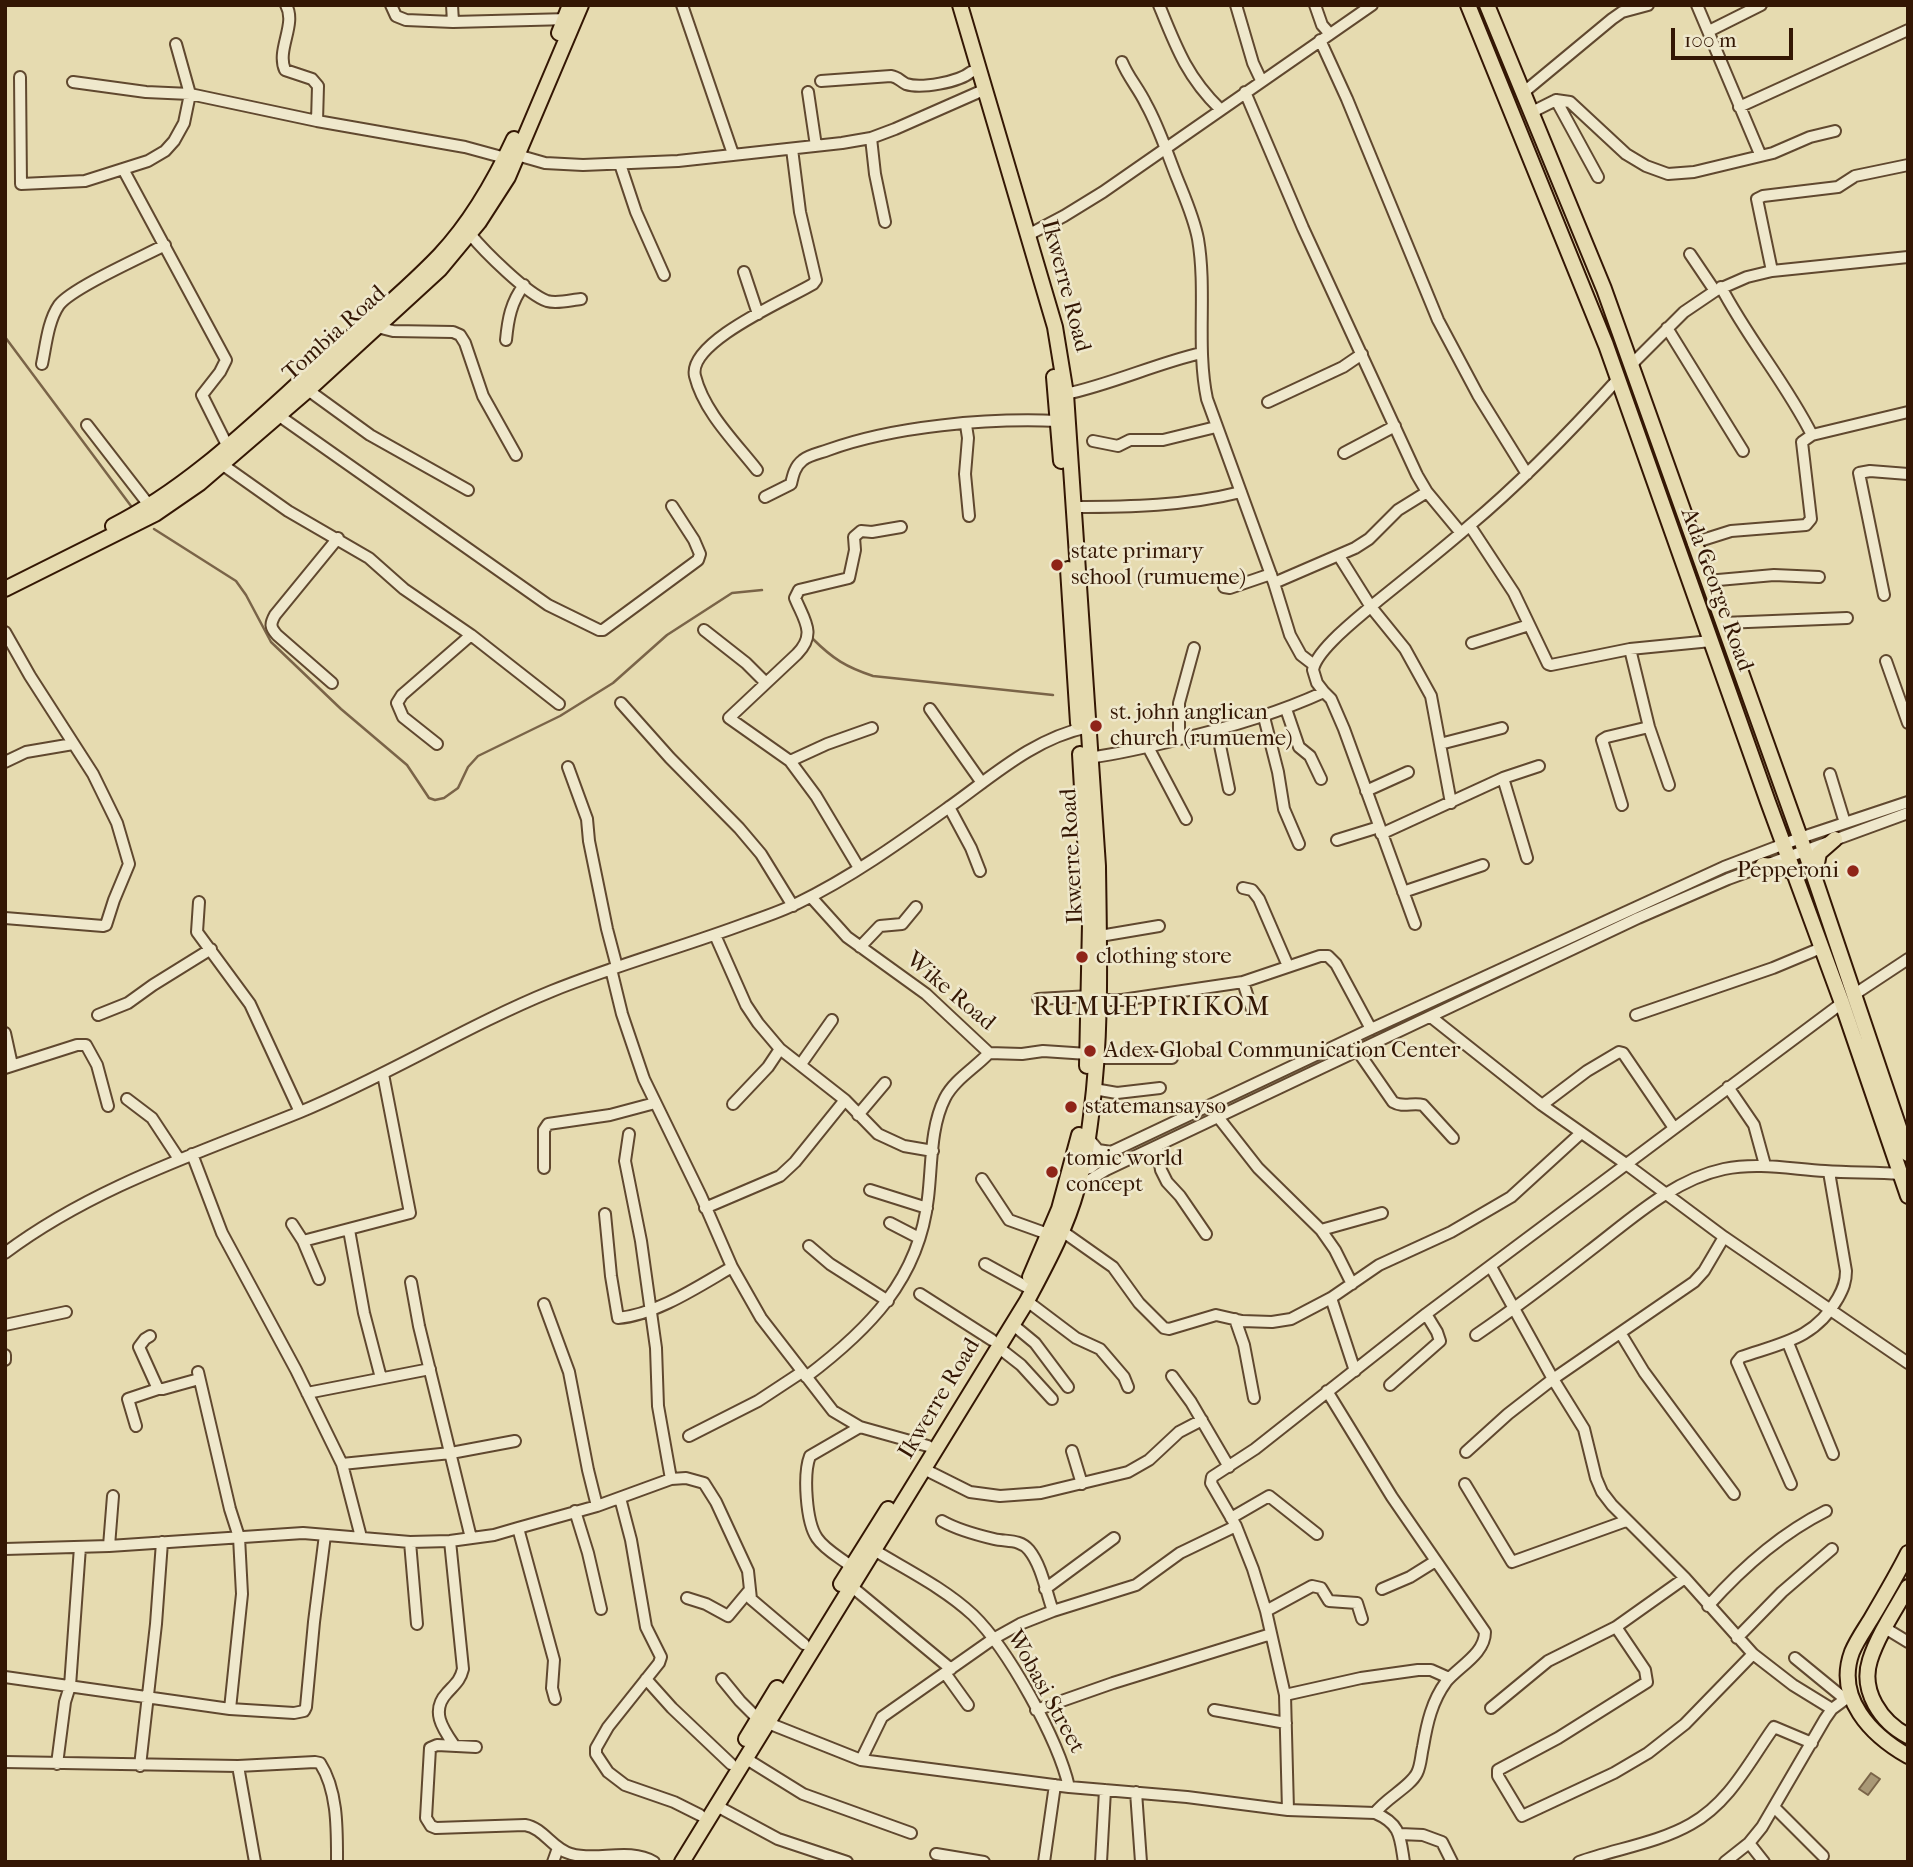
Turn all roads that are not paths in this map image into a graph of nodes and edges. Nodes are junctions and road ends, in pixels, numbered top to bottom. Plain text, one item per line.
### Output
1 (286, 5) edge
2 (391, 5) edge
3 (452, 5) edge
4 (682, 5) edge
5 (950, 5) edge
6 (960, 5) edge
7 (1159, 5) edge
8 (1236, 5) edge
9 (1315, 5) edge
10 (1372, 5) edge
11 (1468, 5) edge
12 (1487, 5) edge
13 (1697, 5) edge
14 (1761, 5) edge
15 (1643, 6) edge
16 (573, 12) edge
17 (453, 22) junction
18 (1908, 30) edge
19 (1709, 31) junction
20 (1325, 37) junction
21 (176, 44) dead end
22 (1122, 62) dead end
23 (971, 72) junction
24 (20, 77) dead end
25 (1261, 80) junction
26 (821, 81) dead end
27 (73, 82) dead end
28 (808, 92) dead end
29 (979, 92) junction
30 (1245, 92) junction
31 (190, 93) junction
32 (1524, 93) junction
33 (1556, 100) junction
34 (1739, 107) junction
35 (1220, 109) junction
36 (1532, 112) junction
37 (317, 121) junction
38 (1835, 131) dead end
39 (872, 138) junction
40 (816, 146) junction
41 (1165, 147) junction
42 (792, 149) junction
43 (733, 154) junction
44 (1760, 155) junction
45 (512, 158) junction
46 (620, 164) junction
47 (1908, 165) edge
48 (123, 169) junction
49 (1598, 177) dead end
50 (885, 222) dead end
51 (470, 234) junction
52 (1028, 235) junction
53 (165, 245) junction
54 (1690, 254) dead end
55 (1908, 257) edge
56 (1772, 271) junction
57 (744, 272) dead end
58 (664, 275) dead end
59 (524, 285) junction
60 (1718, 289) junction
61 (581, 299) dead end
62 (758, 314) junction
63 (377, 327) junction
64 (1667, 328) junction
65 (506, 340) dead end
66 (1201, 353) junction
67 (1362, 355) junction
68 (41, 364) dead end
69 (1632, 365) junction
70 (1618, 379) junction
71 (308, 390) junction
72 (1066, 394) junction
73 (1268, 402) dead end
74 (1908, 412) edge
75 (278, 415) junction
76 (1058, 421) junction
77 (86, 425) dead end
78 (966, 425) junction
79 (1395, 426) junction
80 (1216, 427) junction
81 (1812, 435) junction
82 (1093, 441) dead end
83 (1743, 451) dead end
84 (1344, 453) dead end
85 (516, 455) dead end
86 (228, 456) junction
87 (757, 470) dead end
88 (1527, 474) junction
89 (1908, 474) edge
90 (468, 491) dead end
91 (1241, 492) junction
92 (1427, 492) junction
93 (765, 497) dead end
94 (673, 506) dead end
95 (1073, 507) junction
96 (152, 510) junction
97 (969, 516) dead end
98 (901, 527) dead end
99 (1465, 529) junction
100 (338, 538) junction
101 (1693, 543) junction
102 (1339, 556) junction
103 (1819, 577) dead end
104 (1273, 579) junction
105 (5, 580) edge
106 (1707, 581) junction
107 (1224, 587) dead end
108 (5, 589) edge
109 (1884, 595) dead end
110 (1371, 607) junction
111 (1847, 618) dead end
112 (1723, 623) junction
113 (1529, 625) junction
114 (704, 630) dead end
115 (5, 632) edge
116 (471, 635) junction
117 (1711, 641) junction
118 (1472, 643) dead end
119 (1194, 648) dead end
120 (1630, 649) junction
121 (1886, 661) dead end
122 (1314, 665) junction
123 (765, 682) junction
124 (332, 683) dead end
125 (1325, 692) junction
126 (621, 703) dead end
127 (559, 704) dead end
128 (930, 709) dead end
129 (1286, 709) junction
130 (1264, 717) junction
131 (1908, 723) edge
132 (1649, 727) junction
133 (872, 728) dead end
134 (1083, 728) junction
135 (1502, 728) dead end
136 (1217, 731) junction
137 (1179, 739) junction
138 (73, 744) junction
139 (437, 744) dead end
140 (1440, 744) junction
141 (1148, 747) junction
142 (1085, 758) junction
143 (790, 761) junction
144 (5, 762) edge
145 (1539, 766) dead end
146 (568, 767) dead end
147 (1408, 772) dead end
148 (1830, 774) dead end
149 (1503, 778) junction
150 (1321, 779) dead end
151 (982, 783) junction
152 (1669, 785) dead end
153 (1229, 789) dead end
154 (1366, 792) junction
155 (1908, 802) edge
156 (1451, 803) junction
157 (1622, 805) dead end
158 (950, 807) junction
159 (1908, 813) edge
160 (1186, 819) dead end
161 (1845, 823) junction
162 (1380, 831) junction
163 (1835, 839) junction
164 (1337, 840) dead end
165 (1299, 844) dead end
166 (1802, 844) junction
167 (1787, 850) junction
168 (1527, 858) dead end
169 (1483, 865) dead end
170 (1763, 866) junction
171 (859, 868) junction
172 (980, 871) dead end
173 (1795, 873) junction
174 (1815, 879) junction
175 (1243, 888) dead end
176 (1403, 892) junction
177 (811, 897) junction
178 (200, 902) dead end
179 (793, 906) junction
180 (916, 907) dead end
181 (5, 918) edge
182 (1415, 924) dead end
183 (1159, 926) dead end
184 (715, 935) junction
185 (1100, 936) junction
186 (860, 947) junction
187 (1821, 948) junction
188 (211, 949) junction
189 (1908, 959) edge
190 (1288, 966) junction
191 (614, 968) junction
192 (1243, 982) junction
193 (1855, 994) junction
194 (1095, 998) junction
195 (1038, 999) dead end
196 (1842, 1003) junction
197 (1251, 1007) dead end
198 (98, 1015) dead end
199 (1636, 1015) dead end
200 (1431, 1017) junction
201 (832, 1020) dead end
202 (1371, 1029) junction
203 (5, 1033) edge
204 (780, 1049) junction
205 (1357, 1050) junction
206 (989, 1053) junction
207 (1093, 1056) junction
208 (1172, 1058) dead end
209 (800, 1064) junction
210 (9, 1066) edge
211 (383, 1074) junction
212 (885, 1083) dead end
213 (1728, 1087) junction
214 (1160, 1088) dead end
215 (1094, 1089) junction
216 (127, 1099) dead end
217 (845, 1100) junction
218 (655, 1103) junction
219 (733, 1104) dead end
220 (1542, 1105) junction
221 (108, 1106) dead end
222 (300, 1112) junction
223 (858, 1115) junction
224 (1218, 1116) junction
225 (1674, 1128) junction
226 (1581, 1133) junction
227 (629, 1134) dead end
228 (1453, 1138) dead end
229 (1082, 1143) junction
230 (1157, 1147) junction
231 (933, 1151) junction
232 (1111, 1152) junction
233 (192, 1154) junction
234 (1908, 1154) edge
235 (179, 1159) junction
236 (1626, 1164) junction
237 (1765, 1165) junction
238 (544, 1168) dead end
239 (1081, 1169) junction
240 (1106, 1170) junction
241 (1829, 1172) junction
242 (1900, 1174) junction
243 (982, 1179) dead end
244 (870, 1190) dead end
245 (1071, 1191) junction
246 (1665, 1194) junction
247 (1908, 1196) edge
248 (705, 1208) junction
249 (927, 1208) junction
250 (1382, 1213) dead end
251 (606, 1214) dead end
252 (890, 1223) dead end
253 (292, 1224) dead end
254 (348, 1230) junction
255 (1321, 1230) junction
256 (1055, 1233) junction
257 (1206, 1234) dead end
258 (1724, 1237) junction
259 (919, 1238) junction
260 (303, 1241) junction
261 (809, 1247) dead end
262 (5, 1254) edge
263 (985, 1264) dead end
264 (732, 1267) junction
265 (1491, 1267) junction
266 (319, 1279) dead end
267 (411, 1282) dead end
268 (1352, 1284) junction
269 (920, 1294) dead end
270 (1026, 1294) junction
271 (1331, 1298) junction
272 (888, 1300) junction
273 (544, 1304) dead end
274 (650, 1309) junction
275 (1515, 1309) junction
276 (1831, 1310) junction
277 (66, 1312) dead end
278 (1426, 1314) junction
279 (1235, 1320) junction
280 (1012, 1324) junction
281 (5, 1325) edge
282 (1621, 1334) junction
283 (150, 1335) dead end
284 (1476, 1335) dead end
285 (995, 1343) junction
286 (1788, 1343) junction
287 (1908, 1363) edge
288 (430, 1369) junction
289 (1355, 1371) junction
290 (804, 1375) junction
291 (1172, 1376) dead end
292 (381, 1378) junction
293 (1552, 1379) junction
294 (1390, 1385) dead end
295 (1068, 1387) dead end
296 (1128, 1387) dead end
297 (158, 1389) junction
298 (1327, 1391) junction
299 (307, 1393) junction
300 (1254, 1398) dead end
301 (1052, 1399) dead end
302 (1202, 1420) junction
303 (135, 1426) dead end
304 (860, 1427) junction
305 (689, 1436) dead end
306 (515, 1441) dead end
307 (928, 1446) junction
308 (1072, 1451) dead end
309 (1466, 1452) dead end
310 (451, 1453) junction
311 (1833, 1454) dead end
312 (342, 1464) junction
313 (1229, 1467) junction
314 (924, 1469) junction
315 (671, 1479) junction
316 (1082, 1484) junction
317 (1465, 1484) dead end
318 (1791, 1484) dead end
319 (1734, 1494) dead end
320 (113, 1496) dead end
321 (621, 1497) junction
322 (597, 1506) junction
323 (575, 1511) junction
324 (1826, 1511) dead end
325 (943, 1521) dead end
326 (1626, 1521) junction
327 (1233, 1522) junction
328 (518, 1528) junction
329 (1317, 1534) dead end
330 (325, 1535) junction
331 (239, 1537) junction
332 (361, 1537) junction
333 (471, 1538) junction
334 (1114, 1538) dead end
335 (450, 1541) junction
336 (162, 1542) junction
337 (410, 1542) junction
338 (80, 1546) junction
339 (109, 1546) junction
340 (5, 1549) edge
341 (1832, 1549) dead end
342 (874, 1550) junction
343 (1908, 1553) edge
344 (1434, 1562) junction
345 (852, 1567) junction
346 (1685, 1578) junction
347 (851, 1586) junction
348 (1908, 1587) edge
349 (1045, 1589) junction
350 (1382, 1589) dead end
351 (748, 1592) junction
352 (687, 1598) dead end
353 (1708, 1606) junction
354 (601, 1609) dead end
355 (1053, 1611) junction
356 (1266, 1611) junction
357 (1362, 1619) dead end
358 (417, 1623) dead end
359 (1616, 1627) junction
360 (1885, 1629) junction
361 (1271, 1634) junction
362 (1737, 1638) junction
363 (993, 1639) junction
364 (1908, 1642) edge
365 (804, 1644) junction
366 (1753, 1654) junction
367 (1795, 1658) dead end
368 (948, 1671) junction
369 (792, 1673) junction
370 (5, 1677) edge
371 (1449, 1678) junction
372 (646, 1679) junction
373 (722, 1679) dead end
374 (70, 1686) junction
375 (1284, 1695) junction
376 (1848, 1697) junction
377 (147, 1698) junction
378 (555, 1699) dead end
379 (968, 1705) dead end
380 (1491, 1708) dead end
381 (230, 1709) junction
382 (1037, 1710) junction
383 (1214, 1710) dead end
384 (1832, 1710) junction
385 (763, 1721) junction
386 (1286, 1723) junction
387 (1908, 1736) edge
388 (1812, 1743) junction
389 (454, 1745) junction
390 (476, 1747) dead end
391 (1908, 1756) edge
392 (745, 1758) junction
393 (861, 1760) junction
394 (5, 1762) edge
395 (57, 1764) junction
396 (731, 1764) junction
397 (140, 1766) junction
398 (239, 1766) junction
399 (1055, 1786) junction
400 (1069, 1787) junction
401 (1105, 1790) junction
402 (1136, 1792) junction
403 (715, 1805) junction
404 (1773, 1807) junction
405 (1287, 1810) junction
406 (1374, 1813) junction
407 (700, 1815) junction
408 (911, 1833) dead end
409 (1399, 1834) junction
410 (1749, 1843) junction
411 (558, 1848) junction
412 (936, 1854) dead end
413 (1823, 1856) dead end
414 (255, 1862) edge
415 (337, 1862) edge
416 (553, 1862) edge
417 (654, 1862) edge
418 (672, 1862) edge
419 (682, 1862) edge
420 (847, 1862) edge
421 (984, 1862) edge
422 (1044, 1862) edge
423 (1101, 1862) edge
424 (1141, 1862) edge
425 (1404, 1862) edge
426 (1452, 1862) edge
427 (1579, 1862) edge
428 (1725, 1862) edge
429 (1764, 1862) edge

1 - 37 street
2 - 17 street
3 - 17 street
4 - 43 street
5 - 23 main road, Ikwerre Road
6 - 52 main road, Ikwerre Road
7 - 35 street
8 - 25 street
9 - 20 street
10 - 20 street
11 - 70 main road, Ada George Road
12 - 32 main road, Ada George Road
13 - 19 street
14 - 19 street
15 - 32 street
16 - 17 street
16 - 45 main road, Tombia Road
18 - 34 street
19 - 34 street
20 - 25 street
20 - 88 street
21 - 31 street
22 - 41 street
23 - 26 street
23 - 29 main road, Ikwerre Road
24 - 48 street
25 - 30 street
27 - 31 street
28 - 40 street
29 - 39 street
29 - 76 main road, Ikwerre Road
30 - 35 street
30 - 67 street
31 - 37 street
31 - 48 street
32 - 36 main road, Ada George Road
33 - 36 street
33 - 44 street
33 - 49 street
34 - 44 street
35 - 41 street
36 - 69 main road, Ada George Road
37 - 45 street
38 - 44 street
39 - 40 street
39 - 50 street
40 - 42 street
41 - 52 street
41 - 66 street
42 - 43 street
42 - 62 street
43 - 46 street
45 - 46 street
45 - 51 main road, Tombia Road
45 - 86 main road, Tombia Road
46 - 58 street
47 - 56 street
48 - 53 street
51 - 59 street
51 - 63 main road, Tombia Road
52 - 72 main road, Ikwerre Road
53 - 68 street
53 - 86 street
54 - 60 street
55 - 56 street
56 - 60 street
57 - 62 street
59 - 61 street
59 - 65 street
60 - 64 street
60 - 81 street
62 - 87 street
63 - 71 main road, Tombia Road
63 - 85 street
64 - 69 street
64 - 83 street
66 - 72 street
66 - 80 street
67 - 73 street
67 - 79 street
69 - 101 main road, Ada George Road
70 - 88 street
70 - 117 main road, Ada George Road
71 - 75 main road, Tombia Road
71 - 90 street
72 - 95 main road, Ikwerre Road
74 - 81 street
75 - 86 main road, Tombia Road
75 - 94 street
76 - 78 street
76 - 134 main road, Ikwerre Road
77 - 96 street
78 - 93 street
78 - 97 street
79 - 84 street
79 - 92 street
80 - 82 street
80 - 91 street
81 - 101 street
86 - 96 main road, Tombia Road
86 - 100 street
88 - 99 street
89 - 109 street
91 - 95 street
91 - 104 street
92 - 99 street
92 - 102 street
95 - 134 main road, Ikwerre Road
96 - 105 main road, Tombia Road
96 - 108 main road, Tombia Road
98 - 123 street
99 - 110 street
99 - 113 street
100 - 116 street
100 - 124 street
101 - 106 main road, Ada George Road
102 - 104 street
102 - 110 street
103 - 106 street
104 - 107 street
104 - 122 street
106 - 112 main road, Ada George Road
110 - 122 street
110 - 140 street
111 - 112 street
112 - 166 main road, Ada George Road
113 - 118 street
113 - 120 street
114 - 123 street
115 - 138 street
116 - 127 street
116 - 139 street
117 - 120 street
117 - 167 main road, Ada George Road
119 - 137 street
120 - 132 street
121 - 131 street
122 - 125 street
123 - 143 street
125 - 129 street
125 - 154 street
126 - 179 street
128 - 151 street
129 - 130 street
129 - 150 street
130 - 136 street
130 - 165 street
132 - 152 street
132 - 157 street
133 - 143 street
134 - 142 main road, Ikwerre Road
134 - 151 street
135 - 140 street
136 - 137 street
136 - 153 street
137 - 141 street
138 - 144 street
138 - 181 street
140 - 156 street
141 - 142 street
141 - 160 street
142 - 185 main road, Ikwerre Road
142 - 194 main road, Ikwerre Road
143 - 171 street
145 - 149 street
146 - 191 street
147 - 154 street
148 - 161 street
149 - 156 street
149 - 168 street
151 - 158 street
154 - 162 street
155 - 161 street
156 - 162 street
158 - 171 street
158 - 172 street
159 - 163 street
161 - 166 street
162 - 164 street
162 - 176 street
163 - 166 street
163 - 174 main road
166 - 167 street
166 - 174 main road, Ada George Road
167 - 170 street
167 - 173 main road, Ada George Road
167 - 202 street
169 - 176 street
170 - 173 main road
170 - 200 street
171 - 177 street
173 - 187 main road, Ada George Road
174 - 193 main road, Ada George Road
175 - 190 street
176 - 182 street
177 - 179 street
177 - 186 street, Wike Road
178 - 188 street
179 - 184 street
180 - 186 street
183 - 185 street
184 - 191 street
184 - 204 street
185 - 194 main road, Ikwerre Road
186 - 206 street, Wike Road
187 - 196 main road, Ada George Road
187 - 199 street
188 - 198 street
188 - 222 street
189 - 193 street
190 - 192 street
190 - 202 street
191 - 211 street
191 - 218 street
192 - 194 street
192 - 197 street
193 - 234 main road, Ada George Road
194 - 195 street
194 - 207 main road, Ikwerre Road
196 - 213 street
196 - 242 main road, Ada George Road
200 - 205 street
200 - 220 street
201 - 209 street
202 - 232 street
203 - 210 street
204 - 209 street
204 - 219 street
205 - 224 street
205 - 228 street
206 - 207 street, Wike Road
206 - 231 street
207 - 208 street, Wike Road
207 - 215 main road, Ikwerre Road
207 - 229 main road, Ikwerre Road
209 - 217 street
210 - 221 street
211 - 222 street
211 - 254 street
212 - 223 street
213 - 225 street
213 - 237 street
214 - 215 street
215 - 229 main road, Ikwerre Road
216 - 235 street
217 - 223 street
217 - 248 street
218 - 238 street
218 - 248 street
220 - 225 street
220 - 226 street
222 - 233 street
223 - 231 street
224 - 230 street
224 - 255 street
225 - 236 street
226 - 236 street
226 - 268 street
227 - 274 street
229 - 232 street
229 - 239 main road, Ikwerre Road
230 - 240 street
230 - 257 street
231 - 249 street
232 - 239 street
233 - 235 street
233 - 299 street
235 - 262 street
236 - 246 street
236 - 265 street
237 - 241 street
237 - 246 street
239 - 240 street
239 - 245 main road, Ikwerre Road
240 - 245 street
241 - 242 street
241 - 276 street
242 - 247 main road, Ada George Road
243 - 256 street
244 - 249 street
245 - 256 main road, Ikwerre Road
246 - 258 street
246 - 275 street
248 - 264 street
249 - 259 street
250 - 255 street
251 - 274 street
252 - 259 street
253 - 260 street
254 - 260 street
254 - 292 street
255 - 268 street
256 - 270 main road, Ikwerre Road
256 - 279 street
258 - 276 street
258 - 282 street
259 - 272 street
260 - 266 street
261 - 272 street
263 - 270 street
264 - 274 street
264 - 290 street
265 - 275 street
265 - 278 street
267 - 288 street
268 - 271 street
269 - 285 street
270 - 280 main road, Ikwerre Road
270 - 285 main road, Ikwerre Road
270 - 296 street
271 - 279 street
271 - 289 street
272 - 290 street
273 - 322 street
274 - 315 street
275 - 284 street
275 - 293 street
276 - 286 street
276 - 287 street
277 - 281 street
278 - 289 street
278 - 294 street
279 - 300 street
280 - 285 main road, Ikwerre Road
280 - 295 street
282 - 293 street
282 - 319 street
283 - 297 street
285 - 301 street
285 - 307 main road, Ikwerre Road
285 - 314 main road, Ikwerre Road
286 - 311 street
286 - 318 street
288 - 292 street
288 - 310 street
289 - 298 street
290 - 304 street
290 - 305 street
291 - 302 street
292 - 299 street
293 - 309 street
293 - 326 street
297 - 303 street
297 - 331 street
298 - 313 street
298 - 344 street
299 - 312 street
302 - 313 street
302 - 316 street
304 - 307 street
304 - 345 street
306 - 310 street
307 - 345 main road, Ikwerre Road
308 - 316 street
310 - 312 street
310 - 333 street
312 - 332 street
313 - 327 street
314 - 316 street
314 - 342 main road, Ikwerre Road
315 - 321 street
315 - 351 street
317 - 326 street
320 - 339 street
321 - 322 street
321 - 372 street
322 - 323 street
323 - 328 street
323 - 354 street
324 - 353 street
325 - 349 street
326 - 346 street
327 - 329 street
327 - 355 street
327 - 356 street
328 - 333 street
328 - 378 street
330 - 331 street
330 - 332 street
330 - 381 street
331 - 336 street
331 - 381 street
332 - 337 street
333 - 335 street
334 - 349 street
335 - 337 street
335 - 389 street
336 - 339 street
336 - 377 street
337 - 358 street
338 - 339 street
338 - 340 street
338 - 374 street
341 - 362 street
342 - 347 main road, Ikwerre Road
342 - 363 street, Wobasi Street
343 - 376 main road
344 - 350 street
344 - 371 street
345 - 365 main road, Ikwerre Road
346 - 353 street
346 - 359 street
347 - 368 street
347 - 369 main road, Ikwerre Road
348 - 360 main road
349 - 355 street
351 - 352 street
351 - 365 street
353 - 362 street
355 - 363 street
356 - 357 street
356 - 361 street
359 - 366 street
359 - 380 street
360 - 364 street
360 - 387 main road
361 - 375 street
361 - 382 street
362 - 366 street
363 - 368 street
363 - 382 street, Wobasi Street
365 - 369 main road, Ikwerre Road
366 - 384 street
367 - 376 street
368 - 379 street
368 - 393 street
369 - 385 main road, Ikwerre Road
370 - 374 street
371 - 375 street
371 - 406 street
372 - 396 street
372 - 407 street
373 - 385 street
374 - 377 street
374 - 395 street
375 - 386 street
376 - 384 street
376 - 391 main road
377 - 381 street
377 - 397 street
382 - 400 street, Wobasi Street
383 - 386 street
384 - 388 street
385 - 392 main road, Ikwerre Road
385 - 393 street
385 - 396 main road, Ikwerre Road
386 - 405 street
388 - 404 street
388 - 427 street
389 - 390 street
389 - 411 street
392 - 403 main road, Ikwerre Road
392 - 408 street
393 - 399 street
394 - 395 street
395 - 397 street
396 - 407 main road, Ikwerre Road
397 - 398 street
398 - 414 street
398 - 415 street
399 - 400 street
399 - 422 street
400 - 401 street
401 - 402 street
401 - 423 street
402 - 405 street
402 - 424 street
403 - 419 main road, Ikwerre Road
403 - 420 street
404 - 410 street
404 - 413 street
405 - 406 street
406 - 409 street
407 - 418 main road, Ikwerre Road
409 - 425 street
409 - 426 street
410 - 428 street
410 - 429 street
411 - 416 street
411 - 417 street
412 - 421 street

